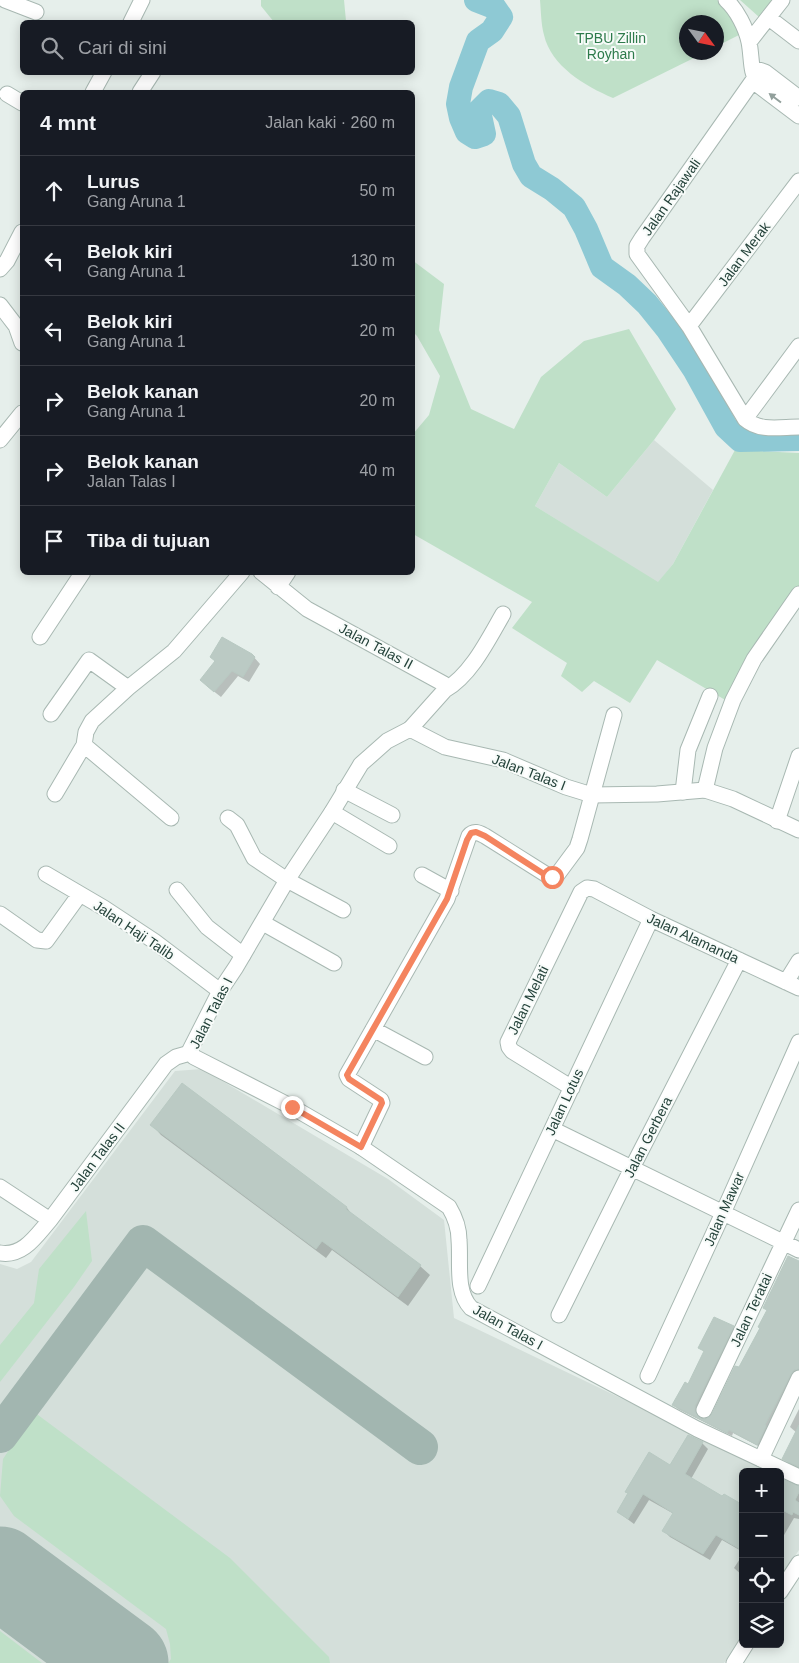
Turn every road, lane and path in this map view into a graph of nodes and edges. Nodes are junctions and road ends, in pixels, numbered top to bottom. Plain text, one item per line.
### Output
1 (5, 0) edge
2 (142, 0) edge
3 (726, 0) edge
4 (782, 0) edge
5 (36, 12) dead end
6 (769, 18) junction
7 (132, 20) edge
8 (799, 41) edge
9 (749, 42) junction
10 (752, 68) junction
11 (102, 75) edge
12 (151, 75) edge
13 (94, 90) edge
14 (141, 90) edge
15 (7, 94) dead end
16 (799, 98) edge
17 (20, 102) edge
18 (799, 116) edge
19 (799, 181) edge
20 (20, 236) edge
21 (0, 269) edge
22 (0, 305) edge
23 (689, 326) junction
24 (20, 337) edge
25 (799, 346) edge
26 (20, 415) edge
27 (745, 419) junction
28 (799, 427) edge
29 (0, 440) edge
30 (81, 575) edge
31 (239, 575) edge
32 (264, 575) edge
33 (286, 575) edge
34 (278, 587) junction
35 (797, 602) edge
36 (503, 614) dead end
37 (40, 637) dead end
38 (128, 688) junction
39 (445, 690) junction
40 (710, 696) dead end
41 (51, 714) dead end
42 (614, 715) dead end
43 (410, 729) junction
44 (84, 745) junction
45 (799, 756) edge
46 (344, 790) junction
47 (705, 790) junction
48 (683, 792) junction
49 (55, 794) dead end
50 (592, 796) junction
51 (332, 812) junction
52 (392, 816) dead end
53 (171, 818) dead end
54 (228, 818) dead end
55 (776, 821) junction
56 (799, 830) edge
57 (389, 846) dead end
58 (46, 874) dead end
59 (422, 875) dead end
60 (287, 880) junction
61 (587, 888) joint
62 (177, 890) dead end
63 (450, 891) junction
64 (80, 894) junction
65 (343, 910) dead end
66 (0, 914) edge
67 (651, 919) junction
68 (263, 923) junction
69 (243, 955) junction
70 (739, 960) junction
71 (799, 961) edge
72 (334, 963) dead end
73 (793, 985) edge
74 (220, 990) junction
75 (373, 1029) junction
76 (799, 1042) edge
77 (190, 1053) junction
78 (425, 1057) dead end
79 (572, 1088) junction
80 (552, 1129) junction
81 (361, 1147) junction
82 (632, 1168) junction
83 (0, 1187) edge
84 (799, 1210) edge
85 (723, 1213) junction
86 (50, 1220) junction
87 (783, 1242) junction
88 (799, 1250) edge
89 (0, 1253) edge
90 (478, 1286) dead end
91 (559, 1315) dead end
92 (648, 1376) dead end
93 (799, 1378) edge
94 (704, 1410) dead end
95 (761, 1459) junction
96 (799, 1477) edge
97 (797, 1571) edge
98 (784, 1587) edge
99 (743, 1648) edge
100 (734, 1663) edge

1 - 5 street
2 - 7 street
3 - 9 street
4 - 6 street
6 - 8 street
6 - 9 street
9 - 10 street
10 - 16 street
18 -> 10 street
10 - 23 street, Jalan Rajawali
11 - 13 street
12 - 14 street
15 - 17 street
19 - 23 street, Jalan Merak
20 - 21 street
22 - 24 street
23 - 27 street, Jalan Rajawali
25 - 27 street
26 - 29 street
27 - 28 street
30 - 37 street
31 - 38 street
32 - 34 street, Jalan Talas II
33 - 34 street
34 - 39 street, Jalan Talas II
35 - 47 street
36 - 39 street
38 - 41 street
38 - 44 street
39 - 43 street
40 - 48 street
42 - 50 street
43 - 46 street, Jalan Talas I
43 - 50 street, Jalan Talas I
44 - 49 street
44 - 53 street
45 - 55 street
46 - 51 street, Jalan Talas I
46 - 52 street
47 - 48 street, Jalan Talas I
47 - 55 street, Jalan Talas I
48 - 50 street, Jalan Talas I
50 - 63 street
51 - 57 street
51 - 60 street, Jalan Talas I
54 - 60 street
55 - 56 street, Jalan Talas I
58 - 64 street, Jalan Haji Talib
59 - 63 street
60 - 65 street
60 - 68 street, Jalan Talas I
61 - 67 street, Jalan Alamanda
61 - 79 street, Jalan Melati
62 - 69 street
63 - 75 street
64 - 66 street
64 - 74 street, Jalan Haji Talib
67 - 70 street, Jalan Alamanda
67 - 79 street, Jalan Lotus
68 - 69 street, Jalan Talas I
68 - 72 street
69 - 74 street, Jalan Talas I
70 - 73 street, Jalan Alamanda
70 - 82 street, Jalan Gerbera
71 - 73 street
74 - 77 street, Jalan Talas I
75 - 78 street
75 - 81 street
76 - 85 street, Jalan Mawar
77 - 81 street, Jalan Talas I
77 - 86 street, Jalan Talas II
79 - 80 street, Jalan Lotus
80 - 82 street
80 - 90 street, Jalan Lotus
81 - 95 street, Jalan Talas I
82 - 85 street
82 - 91 street, Jalan Gerbera
83 - 86 street
84 - 87 street, Jalan Teratai
85 - 87 street
85 - 92 street, Jalan Mawar
86 - 89 street, Jalan Talas II
87 - 88 street
87 - 94 street, Jalan Teratai
93 - 95 street
95 - 96 street, Jalan Talas I
97 - 98 street
99 - 100 street

